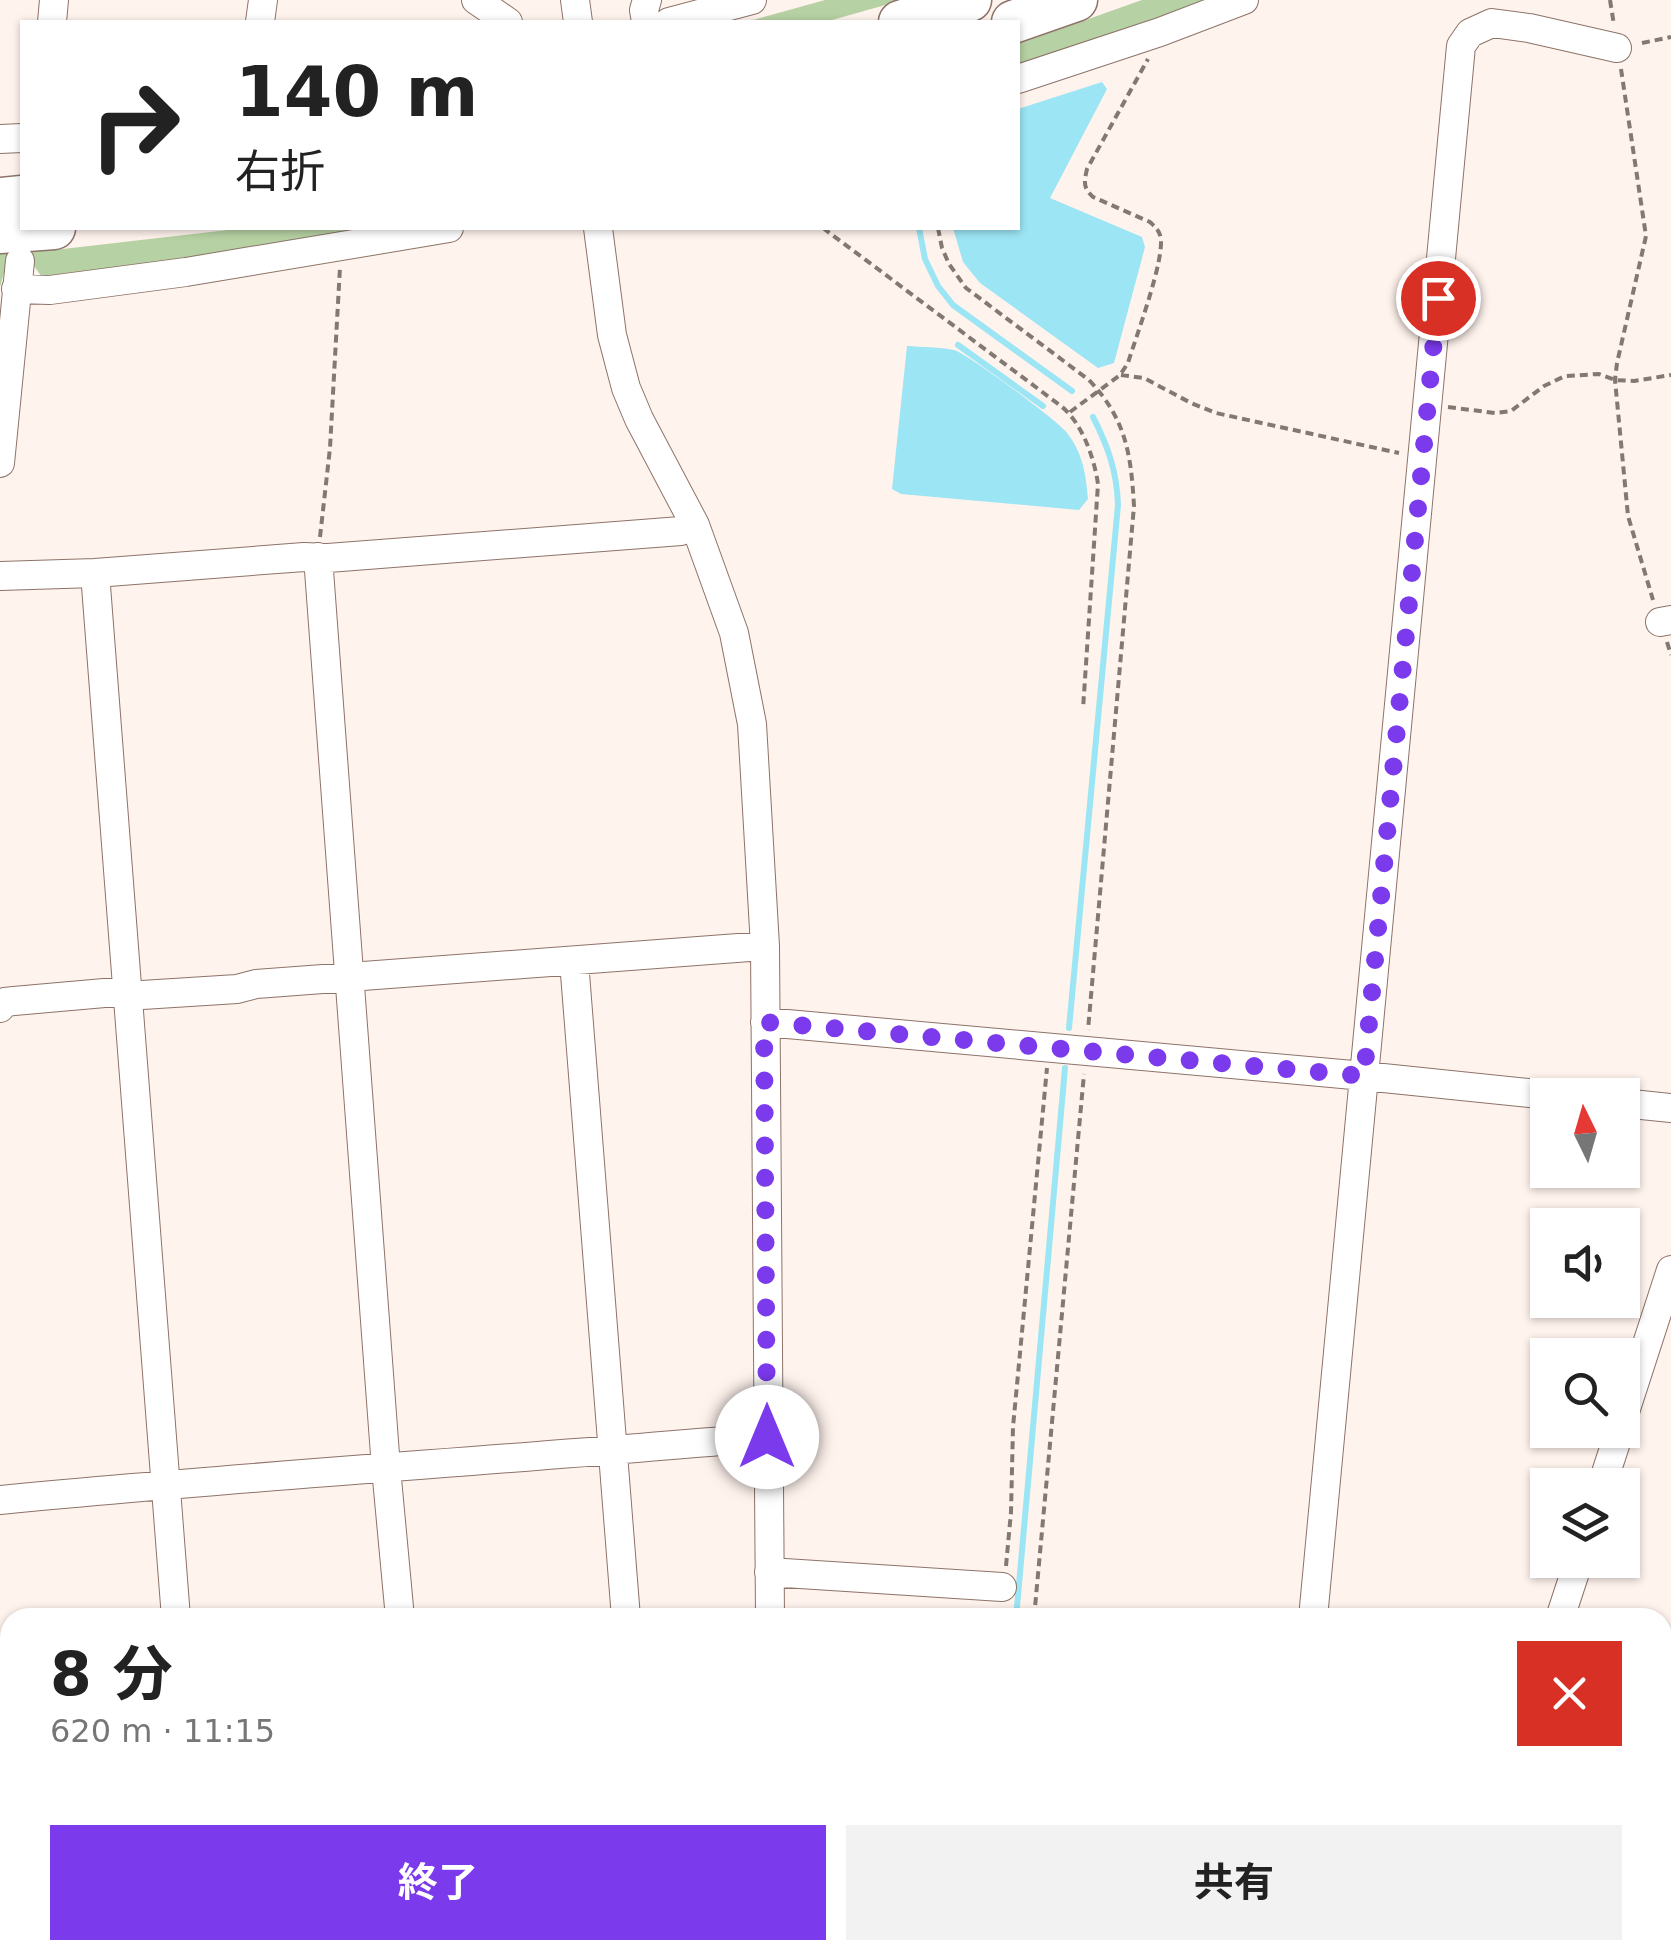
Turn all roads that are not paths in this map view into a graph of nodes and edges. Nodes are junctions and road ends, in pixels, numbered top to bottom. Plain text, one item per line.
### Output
1 (476, 0) edge
2 (752, 0) edge
3 (970, 0) edge
4 (1076, 0) edge
5 (1244, 0) edge
6 (505, 20) edge
7 (677, 20) edge
8 (906, 20) edge
9 (1019, 20) edge
10 (1617, 48) road end
11 (1020, 78) edge
12 (51, 230) edge
13 (438, 230) edge
14 (598, 230) edge
15 (12, 261) edge
16 (0, 464) edge
17 (696, 525) junction
18 (318, 558) junction
19 (95, 573) junction
20 (0, 576) edge
21 (765, 946) junction
22 (574, 961) junction
23 (348, 978) junction
24 (127, 991) junction
25 (0, 1008) edge
26 (764, 1022) junction
27 (1364, 1076) junction
28 (1530, 1093) edge
29 (1640, 1105) edge
30 (1671, 1108) edge
31 (1671, 1270) edge
32 (1658, 1350) edge
33 (1640, 1386) edge
34 (767, 1437) junction
35 (611, 1451) junction
36 (386, 1468) junction
37 (166, 1484) junction
38 (0, 1500) edge
39 (769, 1572) junction
40 (1573, 1578) edge
41 (1002, 1587) road end
42 (175, 1608) edge
43 (399, 1608) edge
44 (625, 1608) edge
45 (770, 1608) edge
46 (1314, 1608) edge
47 (1563, 1608) edge

1 - 6 street
2 - 7 street
3 - 8 highway
4 - 9 highway
5 - 11 street
10 - 27 street
12 - 15 highway
13 - 15 street
14 - 17 street
15 - 16 street
17 - 18 street
17 - 21 street
18 - 19 street
18 - 23 street
19 - 20 street
19 - 24 street
21 - 22 street
21 - 26 street
22 - 23 street
22 - 35 street
23 - 24 street
23 - 36 street
24 - 25 street
24 - 37 street
26 - 27 street
26 - 34 street
27 - 28 street
27 - 46 street
29 - 30 street
31 - 32 street
32 - 33 street
34 - 35 street
34 - 39 street
35 - 36 street
35 - 44 street
36 - 37 street
36 - 43 street
37 - 38 street
37 - 42 street
39 - 41 street
39 - 45 street
40 - 47 street

